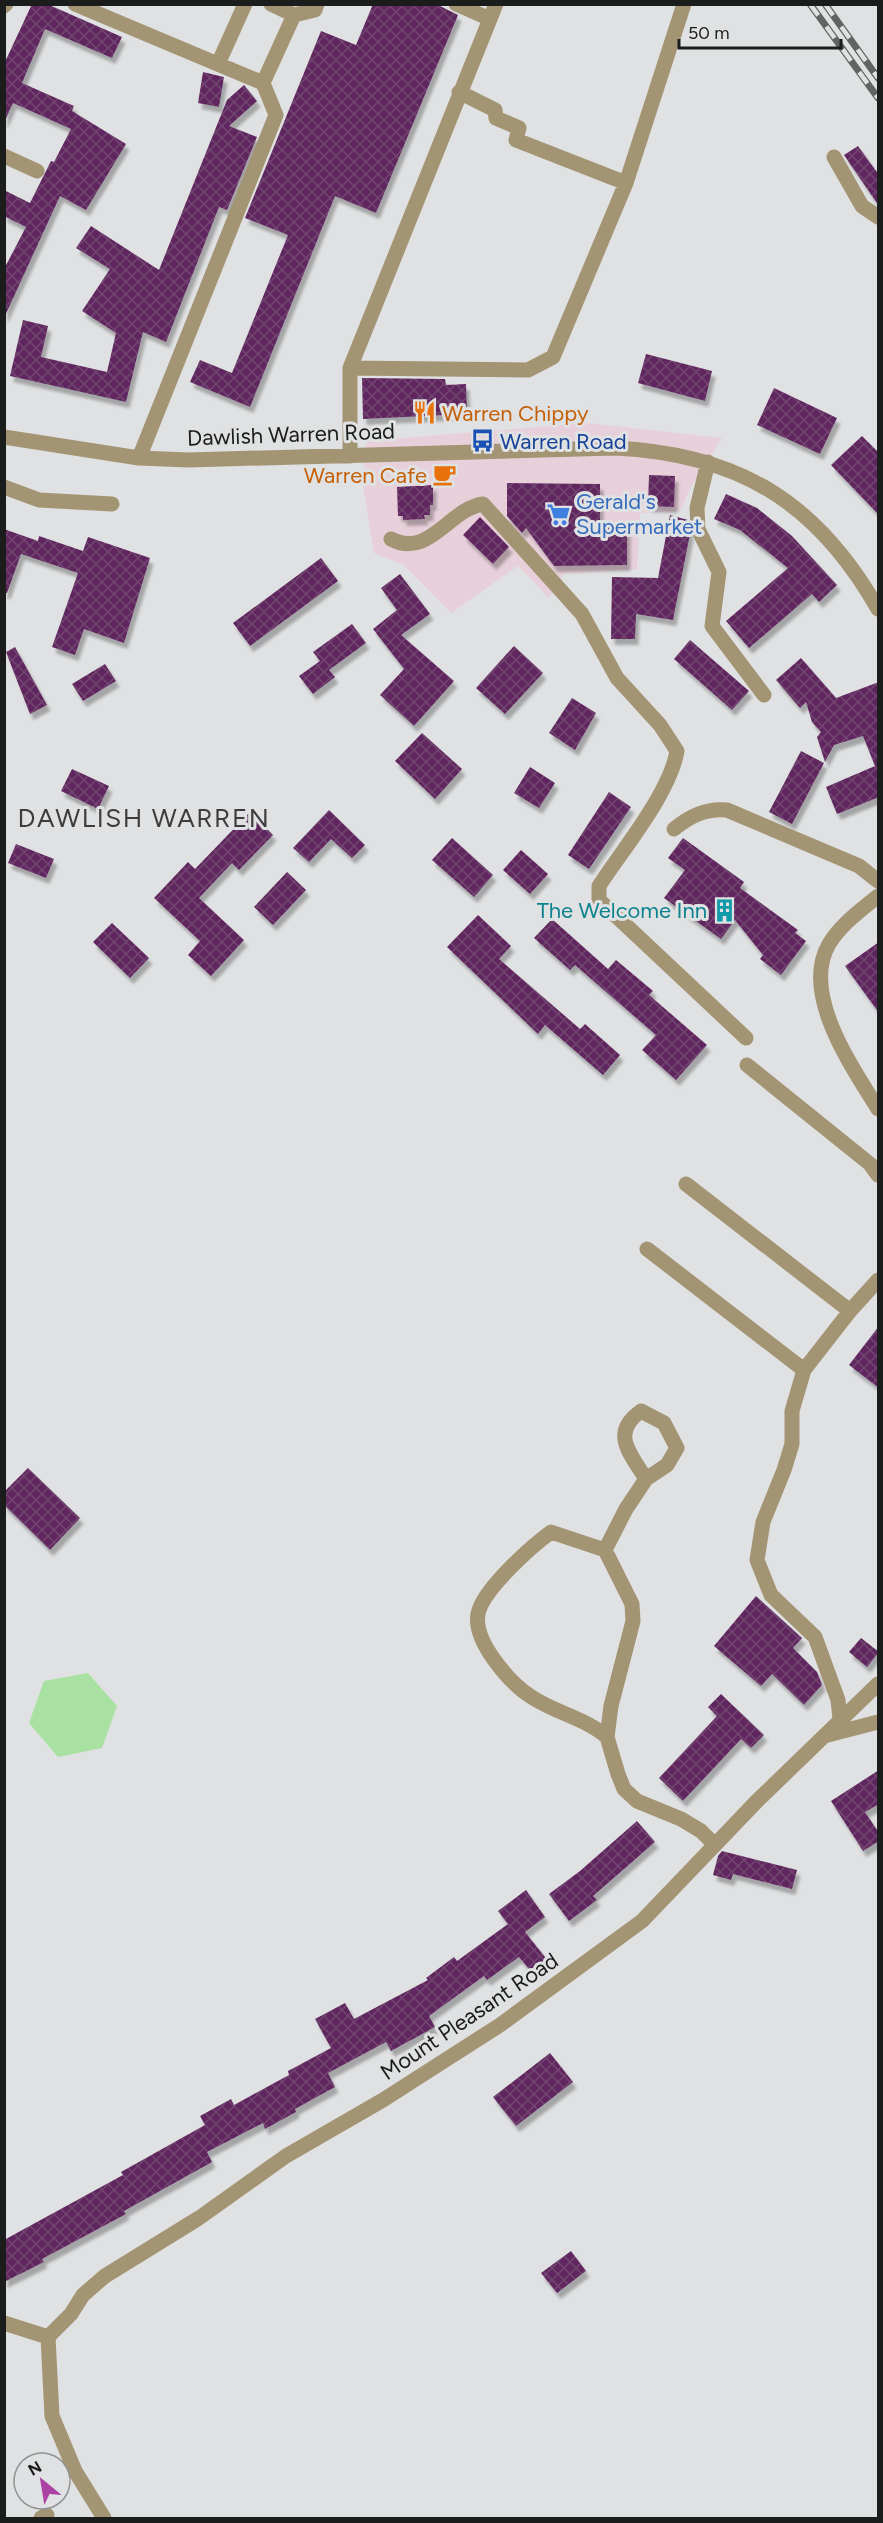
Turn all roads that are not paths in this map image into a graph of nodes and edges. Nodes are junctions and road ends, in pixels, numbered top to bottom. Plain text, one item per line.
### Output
1 (75, 4) edge
2 (245, 4) edge
3 (271, 4) edge
4 (317, 4) edge
5 (456, 4) edge
6 (496, 4) edge
7 (684, 4) edge
8 (294, 15) junction
9 (489, 19) junction
10 (218, 64) junction
11 (263, 83) junction
12 (459, 92) junction
13 (4, 156) edge
14 (834, 157) dead end
15 (37, 171) dead end
16 (626, 183) junction
17 (879, 217) edge
18 (350, 368) junction
19 (6, 441) edge
20 (350, 456) junction
21 (139, 458) junction
22 (708, 462) junction
23 (4, 487) edge
24 (112, 504) dead end
25 (391, 539) dead end
26 (879, 609) edge
27 (764, 695) dead end
28 (674, 829) dead end
29 (879, 882) edge
30 (879, 896) edge
31 (746, 1038) dead end
32 (747, 1065) dead end
33 (879, 1109) edge
34 (879, 1175) edge
35 (686, 1184) dead end
36 (647, 1249) dead end
37 (879, 1280) edge
38 (850, 1311) junction
39 (804, 1370) junction
40 (646, 1479) dead end
41 (605, 1550) junction
42 (879, 1684) edge
43 (840, 1719) junction
44 (879, 1722) edge
45 (822, 1736) junction
46 (607, 1737) junction
47 (714, 1845) junction
48 (4, 2324) edge
49 (48, 2337) junction
50 (104, 2518) edge

1 - 10 street
2 - 10 street
3 - 8 street
4 - 8 street
5 - 9 street
6 - 9 street
7 - 16 street
8 - 11 street
9 - 12 street
10 - 11 street
11 - 21 street
12 - 16 street
12 - 18 street
13 - 15 street
14 - 17 street
16 - 18 street
18 - 20 street
19 - 21 street, Dawlish Warren Road
20 - 21 street, Dawlish Warren Road
20 - 22 street, Dawlish Warren Road
22 - 26 street, Dawlish Warren Road
22 - 27 street
23 - 24 street
25 - 31 street
28 - 29 street
30 - 33 street
32 - 34 street
35 - 38 street
36 - 39 street
37 - 38 street
38 - 39 street
39 - 43 street
40 - 41 street
41 - 46 street
41 - 46 street
42 - 43 street, Mount Pleasant Road
43 - 45 street, Mount Pleasant Road
44 - 45 street
45 - 47 street, Mount Pleasant Road
46 - 47 street
47 - 49 street, Mount Pleasant Road
48 - 49 street
49 - 50 street

